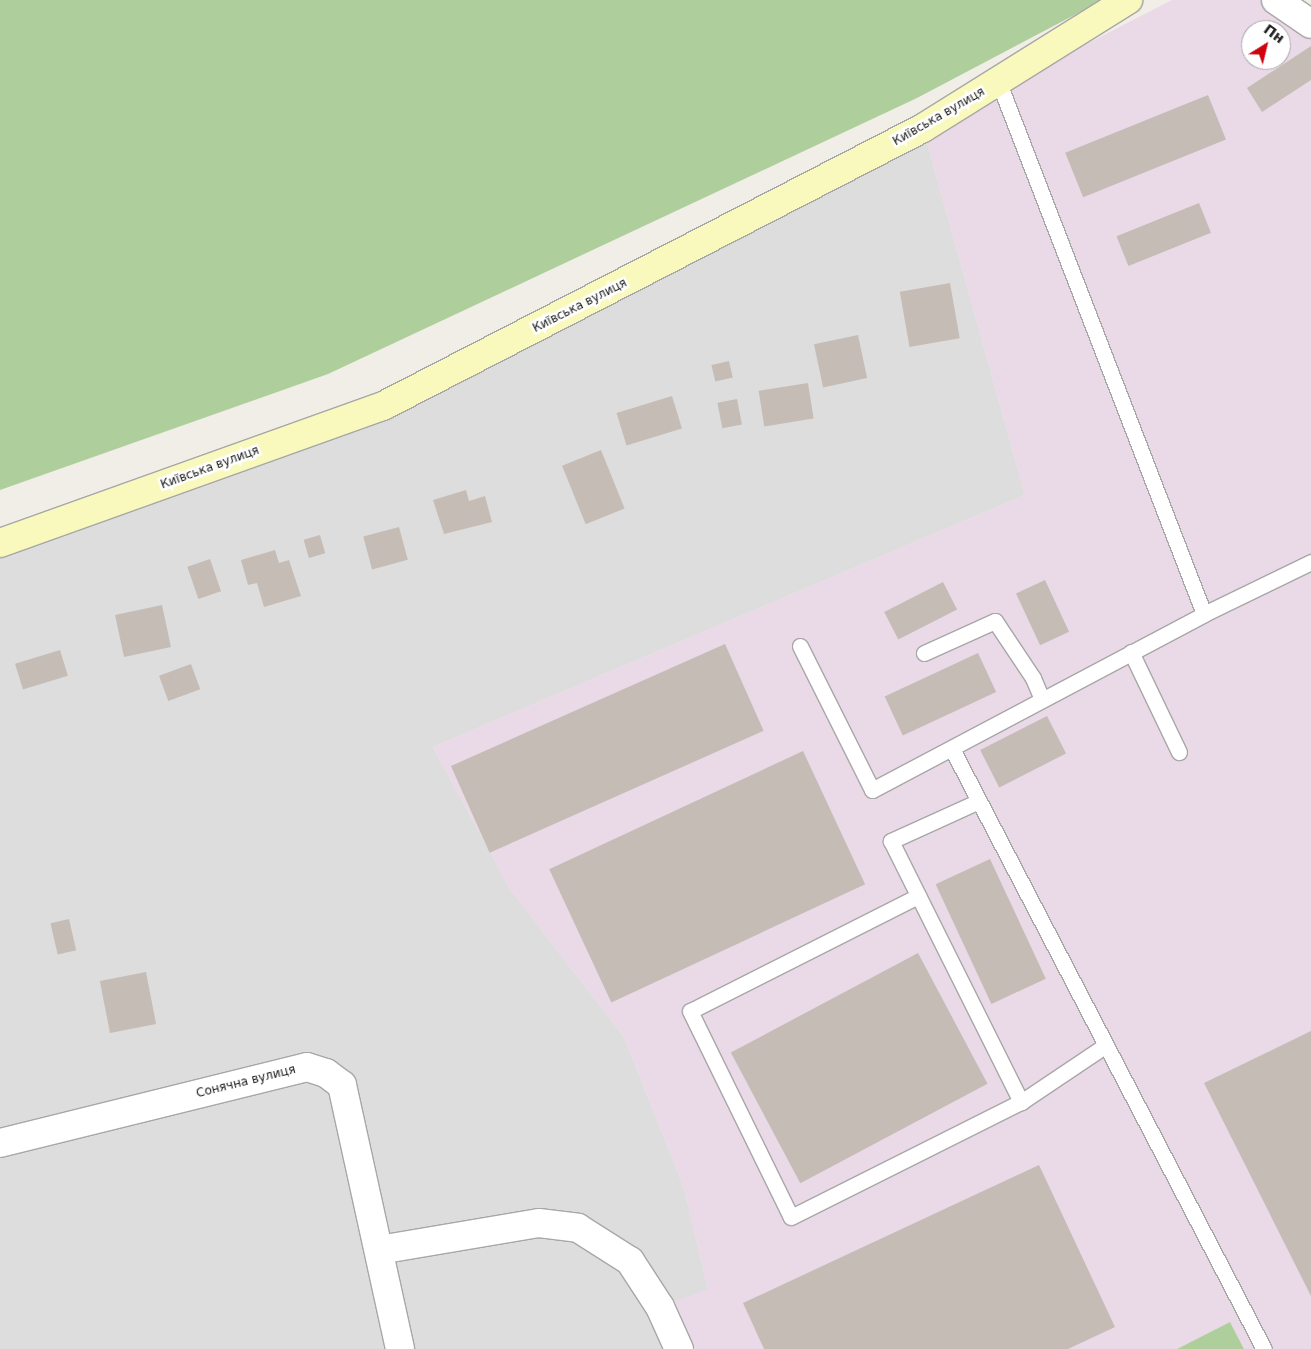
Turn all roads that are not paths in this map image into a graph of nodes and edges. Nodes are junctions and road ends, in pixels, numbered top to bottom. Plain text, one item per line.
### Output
1 (1128, 0) edge
2 (1276, 0) edge
3 (1311, 24) edge
4 (999, 83) junction
5 (0, 543) edge
6 (1311, 562) edge
7 (1204, 614) junction
8 (800, 646) dead end
9 (1131, 652) junction
10 (924, 653) dead end
11 (1042, 699) junction
12 (952, 749) junction
13 (1179, 752) dead end
14 (979, 801) junction
15 (918, 896) junction
16 (1106, 1045) junction
17 (1021, 1102) junction
18 (0, 1143) edge
19 (378, 1250) junction
20 (400, 1349) edge
21 (679, 1349) edge
22 (1264, 1349) edge

1 - 4 main road, Київська вулиця
2 - 3 street
4 - 5 main road, Київська вулиця
4 - 7 lane
6 - 7 lane
7 - 9 lane
8 - 12 lane
9 - 11 lane
9 - 13 lane
10 - 11 lane
11 - 12 lane
12 - 14 lane
14 - 15 lane
14 - 16 lane
15 - 17 lane
15 - 17 lane
16 - 17 lane
16 - 22 lane
18 - 19 street, Сонячна вулиця
19 - 20 street, Сонячна вулиця
19 - 21 street

